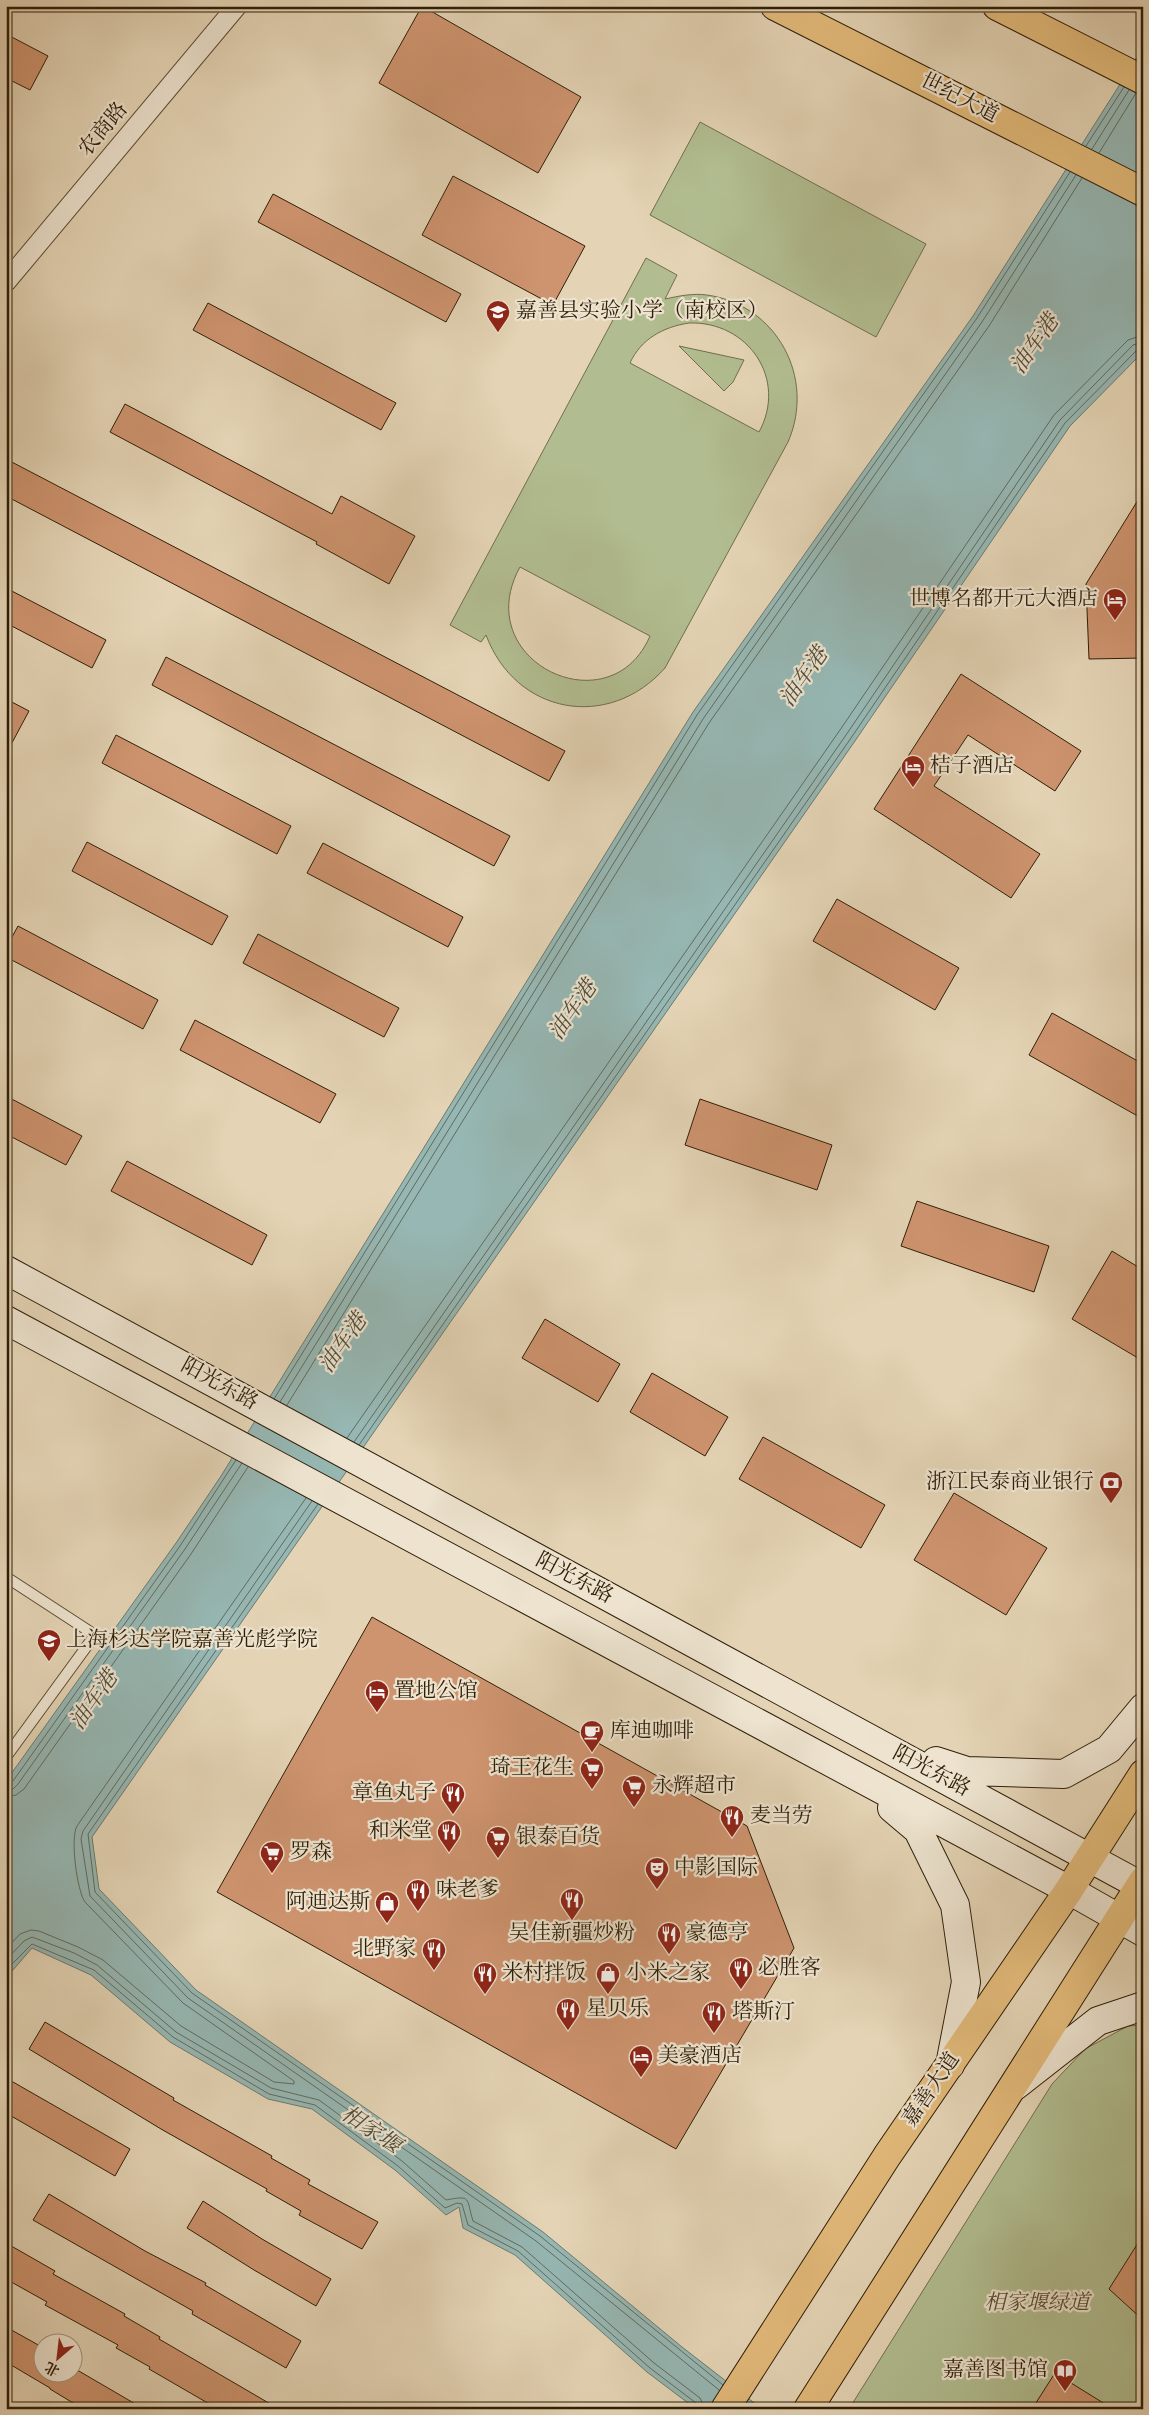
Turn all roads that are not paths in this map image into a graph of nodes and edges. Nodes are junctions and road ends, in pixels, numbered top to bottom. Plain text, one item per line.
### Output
1 (237, 6) edge
2 (775, 6) edge
3 (997, 6) edge
4 (1143, 80) edge
5 (1143, 192) edge
6 (6, 282) edge
7 (6, 1270) edge
8 (6, 1320) edge
9 (6, 1577) edge
10 (1143, 1708) edge
11 (873, 1740) junction
12 (6, 1757) edge
13 (852, 1774) junction
14 (1143, 1774) edge
15 (1090, 1858) junction
16 (1142, 1884) edge
17 (1069, 1890) junction
18 (1118, 1919) junction
19 (1143, 1932) edge
20 (1143, 2006) edge
21 (950, 2065) junction
22 (1010, 2090) junction
23 (725, 2409) edge
24 (808, 2409) edge

1 - 6 street, 农商路
2 - 5 main road, 世纪大道
3 - 4 main road
7 - 11 main road, 阳光东路
8 - 13 main road, 阳光东路
9 - 12 lane
10 - 11 main road
11 - 15 main road, 阳光东路
13 - 17 main road, 阳光东路
13 - 21 main road
14 - 15 main road, 嘉善大道
15 - 16 main road, 阳光东路
15 - 17 main road, 嘉善大道
16 - 18 main road
17 - 18 main road, 阳光东路
17 - 21 main road, 嘉善大道
18 - 19 main road, 阳光东路
18 - 22 main road
20 - 22 main road
21 - 23 main road, 嘉善大道
22 - 24 main road

